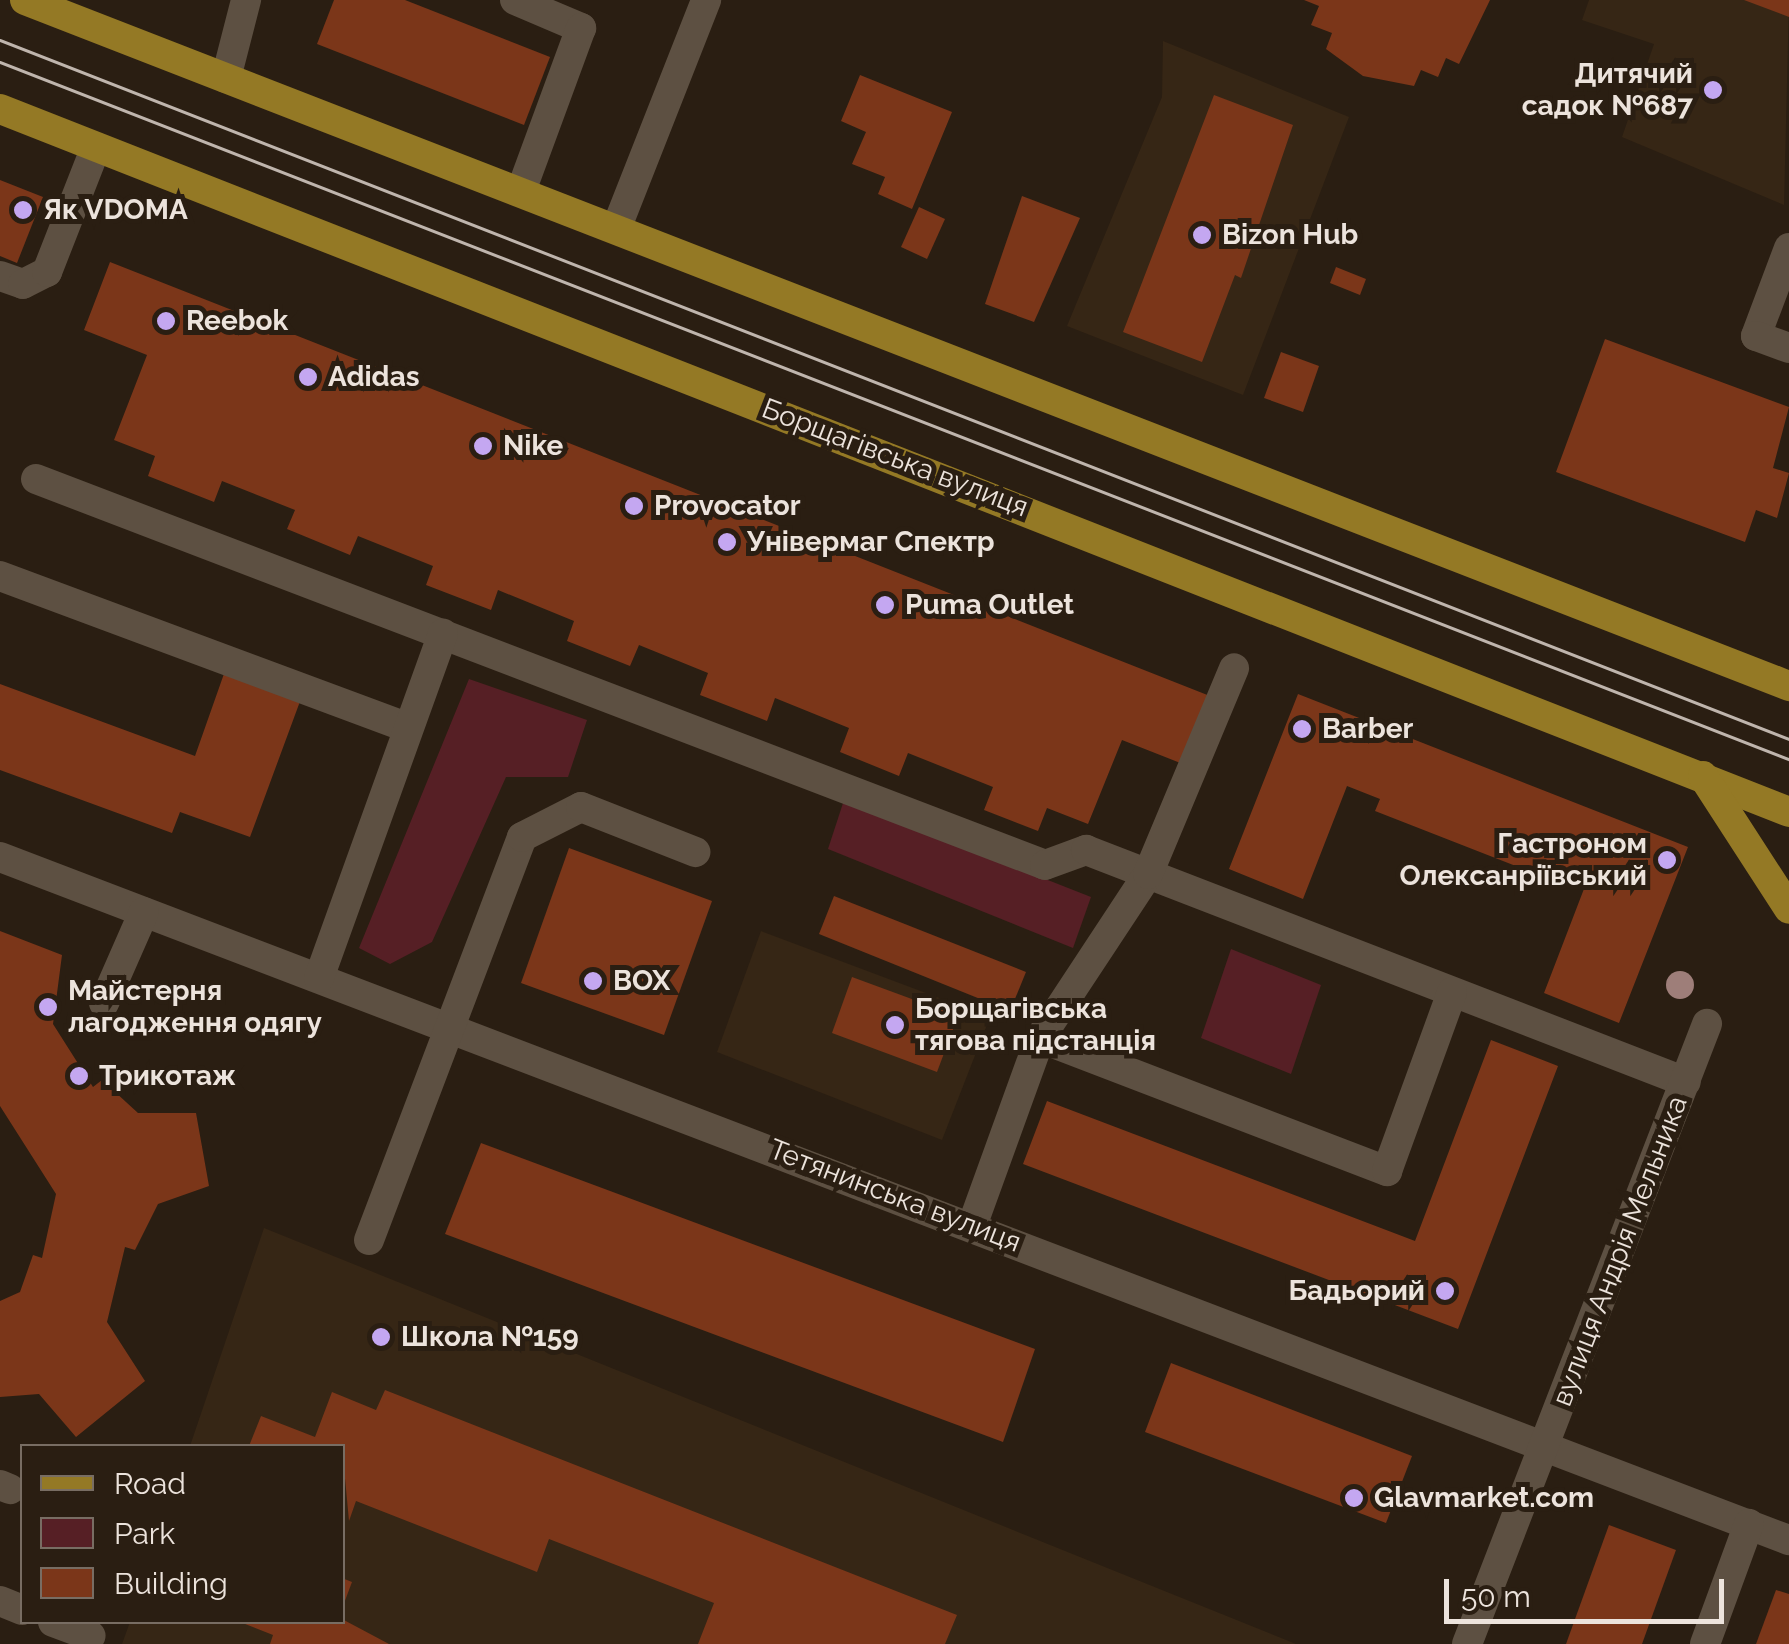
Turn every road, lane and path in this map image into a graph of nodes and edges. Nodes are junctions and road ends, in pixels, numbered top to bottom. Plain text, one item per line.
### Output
1 (25, 0) edge
2 (515, 0) edge
3 (706, 0) edge
4 (238, 2) edge
5 (226, 78) junction
6 (0, 110) edge
7 (96, 147) junction
8 (520, 191) junction
9 (616, 229) junction
10 (1789, 248) edge
11 (0, 276) edge
12 (1789, 348) edge
13 (36, 479) dead end
14 (0, 576) edge
15 (443, 634) junction
16 (1234, 668) dead end
17 (1784, 683) edge
18 (408, 728) junction
19 (1703, 776) junction
20 (1789, 812) edge
21 (695, 852) dead end
22 (0, 857) edge
23 (1148, 874) junction
24 (1789, 909) edge
25 (144, 912) junction
26 (319, 978) junction
27 (1452, 992) junction
28 (104, 1003) dead end
29 (1708, 1024) dead end
30 (451, 1028) junction
31 (1040, 1038) junction
32 (1686, 1082) junction
33 (972, 1226) junction
34 (369, 1240) dead end
35 (1540, 1441) junction
36 (1749, 1524) junction
37 (1789, 1540) edge
38 (59, 1624) edge
39 (92, 1636) dead end
40 (1467, 1644) edge
41 (1706, 1644) edge

1 - 5 main road
2 - 8 street
3 - 9 street
4 - 5 street
5 - 8 main road
6 - 7 main road, Борщагівська вулиця
7 - 11 street
7 - 19 main road, Борщагівська вулиця
8 - 9 main road
9 - 17 main road
10 - 12 street
13 - 15 street
14 - 18 street
15 - 18 street
15 - 23 street
16 - 23 street
18 - 26 street
19 - 20 main road, Борщагівська вулиця
19 - 24 main road
21 - 30 street
22 - 25 street, Тетянинська вулиця
23 - 27 street
23 - 31 street
25 - 26 street, Тетянинська вулиця
25 - 28 street
26 - 30 street, Тетянинська вулиця
27 - 31 street
27 - 32 street
29 - 32 street, вулиця Андрія Мельника
30 - 33 street, Тетянинська вулиця
30 - 34 street
31 - 33 street
32 - 35 street, вулиця Андрія Мельника
33 - 35 street, Тетянинська вулиця
35 - 36 street, Тетянинська вулиця
35 - 40 street, вулиця Андрія Мельника
36 - 37 street, Тетянинська вулиця
36 - 41 street
38 - 39 street

